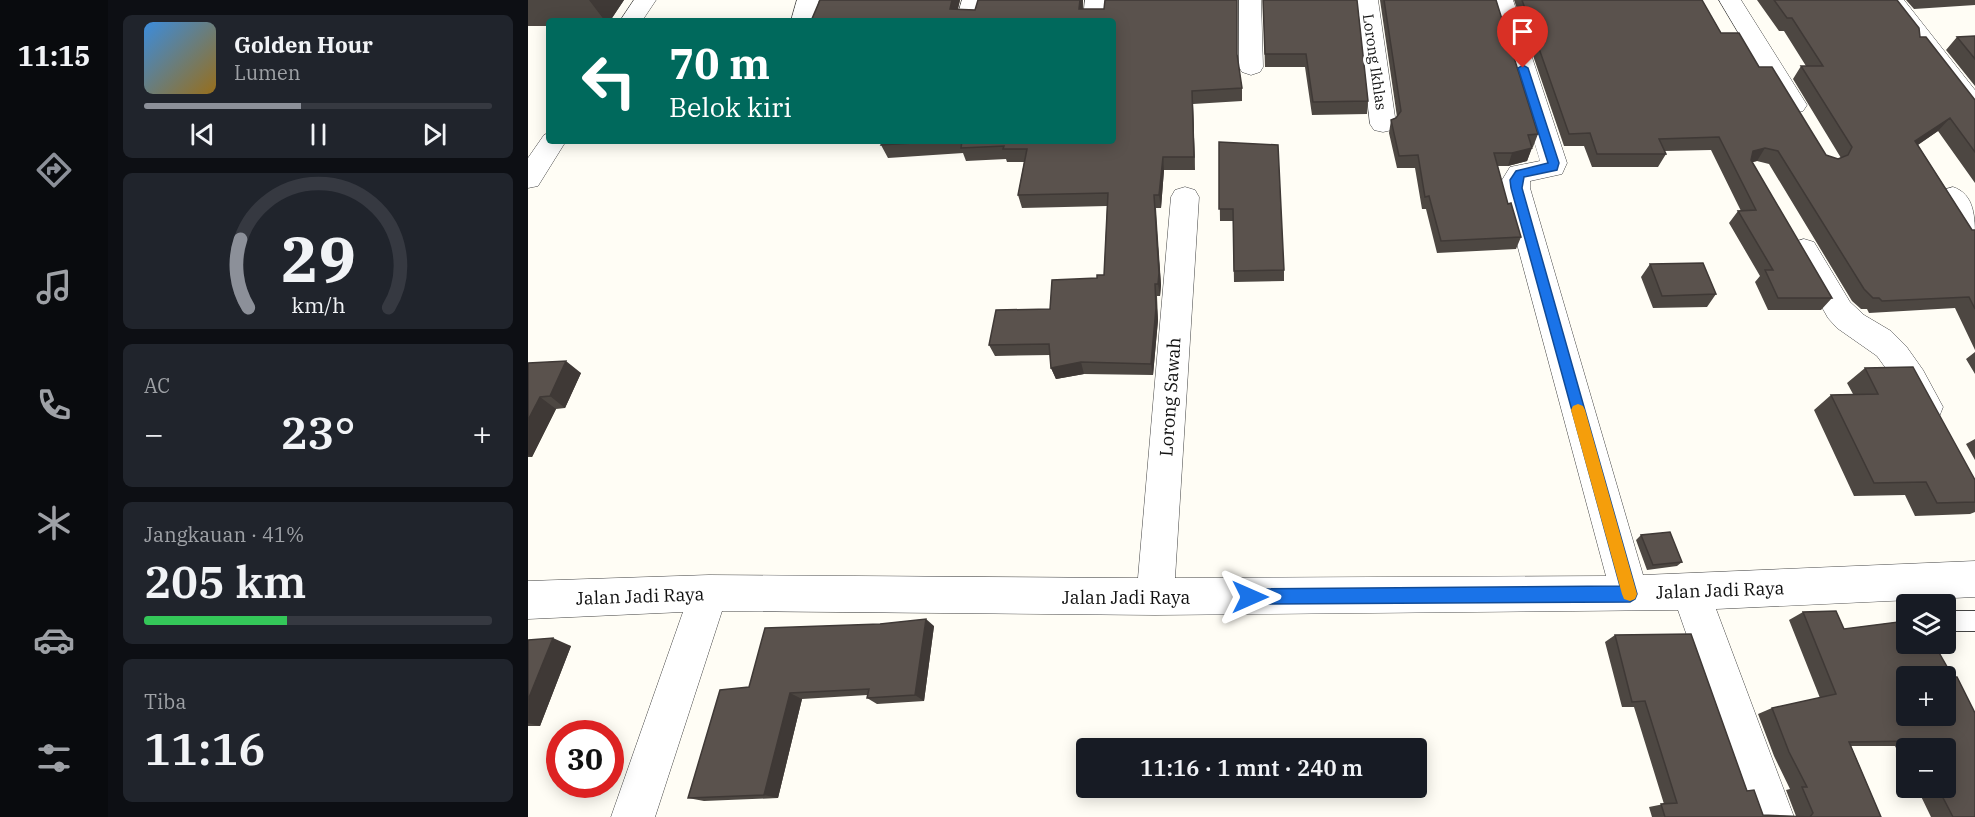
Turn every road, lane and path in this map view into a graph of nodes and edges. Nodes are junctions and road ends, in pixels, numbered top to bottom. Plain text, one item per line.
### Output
1 (645, 0) edge
2 (808, 0) edge
3 (973, 0) edge
4 (1096, 0) edge
5 (1250, 0) edge
6 (1367, 0) edge
7 (1502, 0) edge
8 (1730, 0) edge
9 (1893, 0) edge
10 (633, 18) edge
11 (802, 18) edge
12 (968, 18) edge
13 (1094, 18) edge
14 (1251, 67) dead end
15 (1975, 107) edge
16 (1803, 121) edge
17 (1383, 124) dead end
18 (551, 144) edge
19 (528, 179) edge
20 (1185, 197) dead end
21 (1953, 197) edge
22 (1975, 229) edge
23 (1792, 231) edge
24 (1942, 436) edge
25 (1975, 579) edge
26 (1690, 592) junction
27 (709, 593) junction
28 (1916, 593) edge
29 (1630, 594) junction
30 (1155, 597) junction
31 (528, 600) edge
32 (1956, 621) edge
33 (1975, 621) edge
34 (633, 817) edge
35 (1772, 817) edge

1 - 10 street
2 - 11 street
3 - 12 street
4 - 13 street
5 - 14 street
6 - 17 street, Lorong Ikhlas
7 - 29 street
8 - 16 street
9 - 15 street
18 - 19 street
20 - 30 street, Lorong Sawah
21 - 22 street
23 - 24 street
25 - 28 street, Jalan Jadi Raya
26 - 28 street, Jalan Jadi Raya
26 - 29 street, Jalan Jadi Raya
26 - 35 street
27 - 30 street, Jalan Jadi Raya
27 - 31 street, Jalan Jadi Raya
27 - 34 street
29 - 30 street, Jalan Jadi Raya
32 - 33 lane

